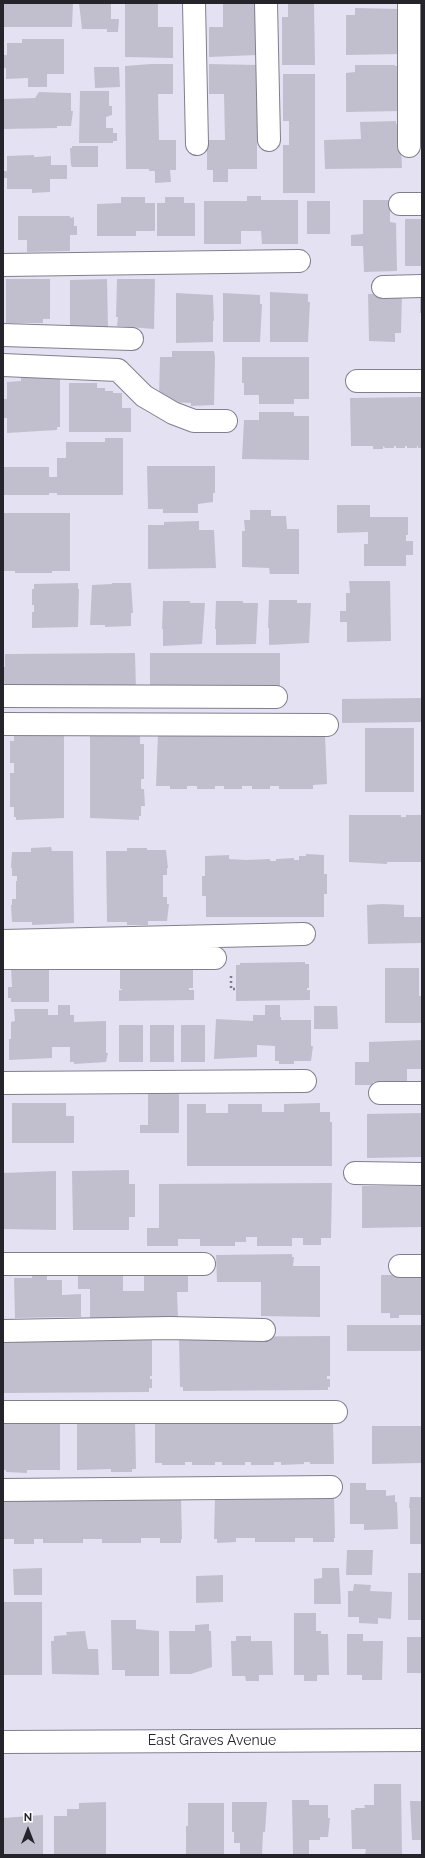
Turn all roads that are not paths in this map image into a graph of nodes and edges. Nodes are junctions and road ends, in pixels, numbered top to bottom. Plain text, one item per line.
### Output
1 (194, 3) edge
2 (266, 3) edge
3 (410, 3) edge
4 (269, 140) dead end
5 (197, 144) dead end
6 (409, 146) dead end
7 (400, 204) dead end
8 (422, 204) edge
9 (299, 261) dead end
10 (3, 265) edge
11 (422, 286) edge
12 (383, 287) dead end
13 (3, 335) edge
14 (132, 339) dead end
15 (3, 365) edge
16 (357, 381) dead end
17 (422, 381) edge
18 (226, 421) dead end
19 (3, 696) edge
20 (276, 698) dead end
21 (3, 724) edge
22 (327, 725) dead end
23 (304, 934) dead end
24 (3, 941) edge
25 (3, 958) edge
26 (215, 958) dead end
27 (305, 1081) dead end
28 (3, 1083) edge
29 (380, 1093) dead end
30 (422, 1093) edge
31 (356, 1173) dead end
32 (422, 1174) edge
33 (3, 1264) edge
34 (204, 1264) dead end
35 (400, 1266) dead end
36 (422, 1266) edge
37 (264, 1330) dead end
38 (3, 1331) edge
39 (3, 1412) edge
40 (336, 1412) dead end
41 (331, 1487) dead end
42 (3, 1490) edge
43 (422, 1740) edge
44 (3, 1742) edge

1 - 5 street
2 - 4 street
3 - 6 street
7 - 8 street
9 - 10 street
11 - 12 street
13 - 14 street
15 - 18 street
16 - 17 street
19 - 20 street
21 - 22 street
23 - 24 street
25 - 26 street
27 - 28 street
29 - 30 street
31 - 32 street
33 - 34 street
35 - 36 street
37 - 38 street
39 - 40 street
41 - 42 street
43 - 44 street, East Graves Avenue

